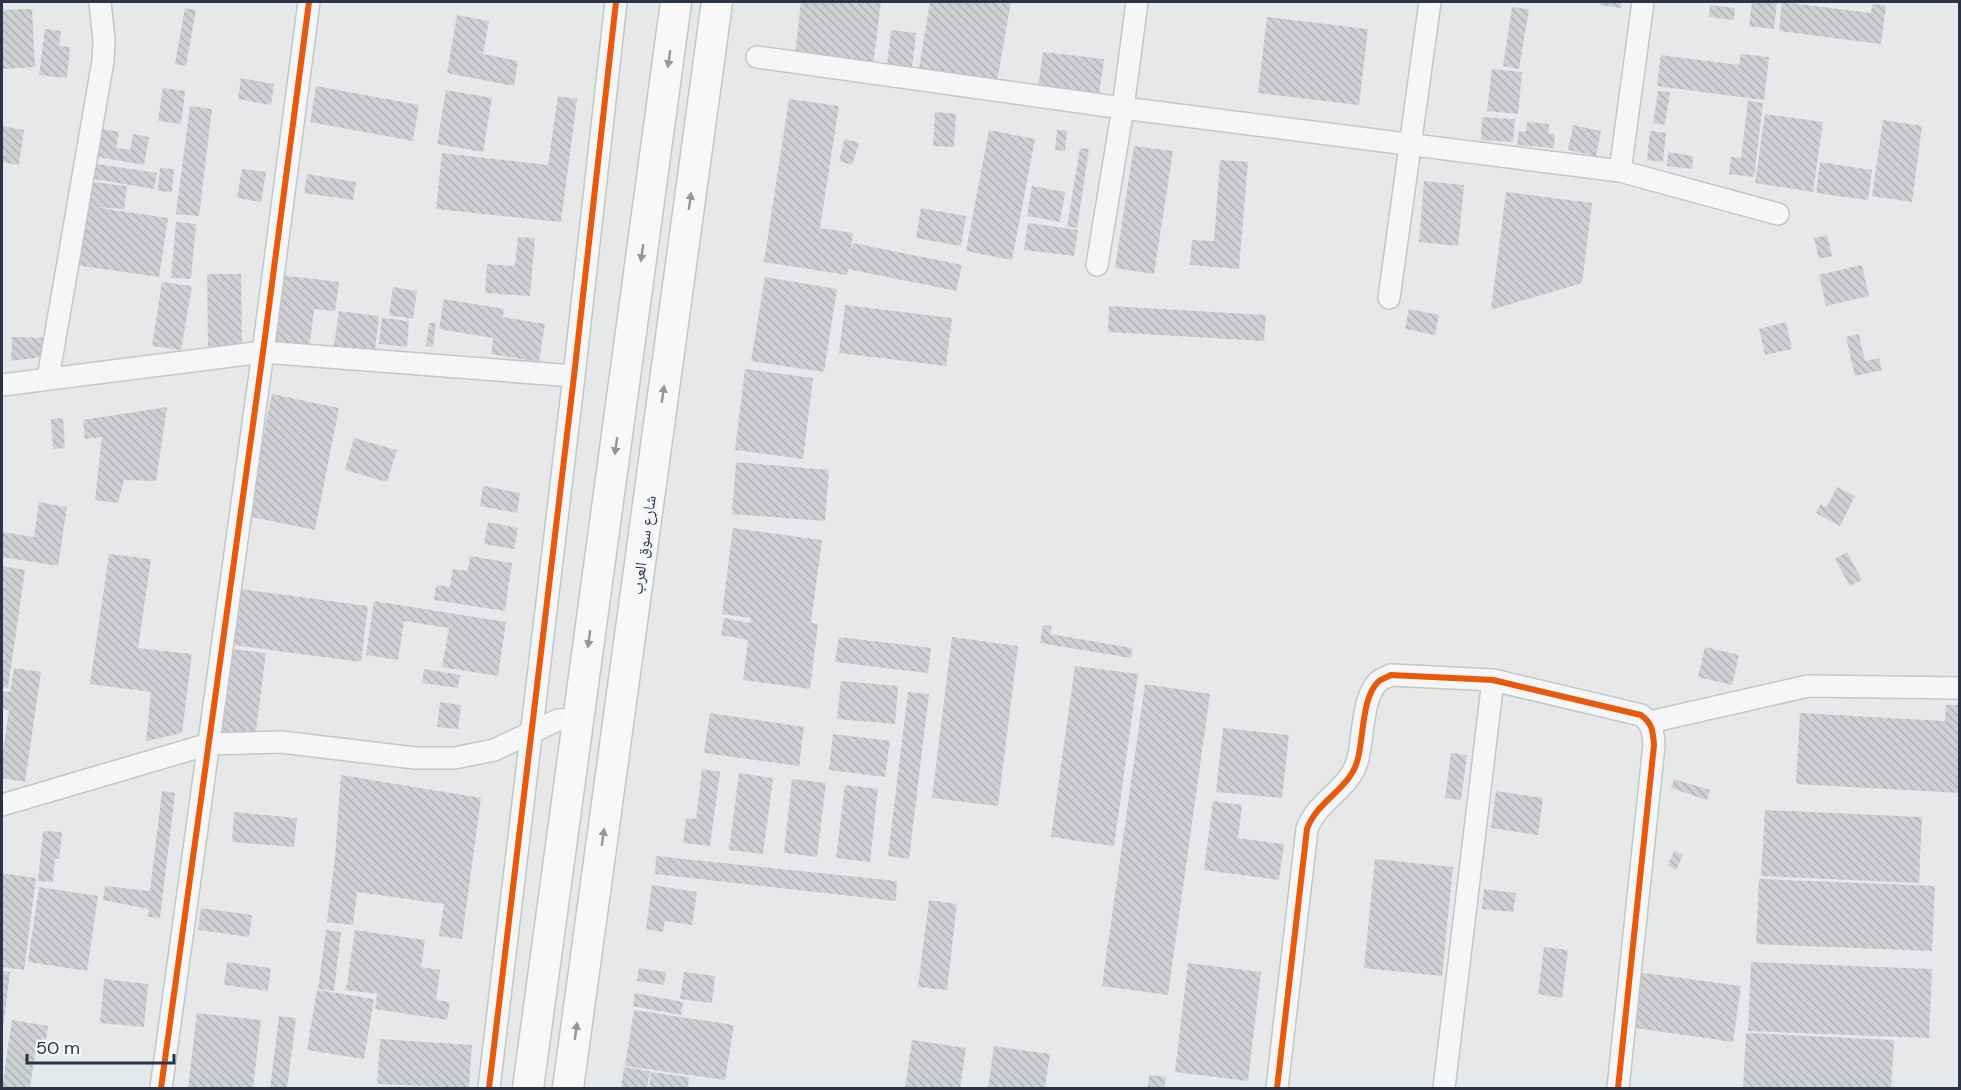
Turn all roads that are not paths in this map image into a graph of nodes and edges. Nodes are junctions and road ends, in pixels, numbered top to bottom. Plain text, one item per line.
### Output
1 (100, 2) edge
2 (309, 2) edge
3 (616, 2) edge
4 (676, 2) edge
5 (717, 2) edge
6 (1137, 2) edge
7 (1430, 2) edge
8 (1644, 2) edge
9 (757, 57) dead end
10 (1123, 108) junction
11 (1410, 146) junction
12 (1620, 171) junction
13 (1778, 214) dead end
14 (1097, 265) dead end
15 (1389, 298) dead end
16 (263, 352) junction
17 (574, 376) junction
18 (48, 378) junction
19 (2, 385) edge
20 (1493, 680) junction
21 (1959, 688) edge
22 (578, 718) junction
23 (1650, 722) junction
24 (530, 734) junction
25 (209, 744) junction
26 (2, 805) edge
27 (161, 1089) edge
28 (489, 1089) edge
29 (528, 1089) edge
30 (568, 1089) edge
31 (1277, 1089) edge
32 (1444, 1089) edge
33 (1618, 1089) edge

1 - 18 street
2 - 16 street
3 - 17 street
4 -> 22 main road
30 -> 5 main road, شارع سوق العرب
6 - 10 street
7 - 11 street
8 - 12 street
9 - 10 street
10 - 11 street
10 - 14 street
11 - 12 street
11 - 15 street
12 - 13 street
16 - 17 street
16 - 18 street
16 - 25 street
17 - 24 street
18 - 19 street
20 - 23 street
20 - 31 street
20 - 32 street
21 - 23 street
22 - 24 street
22 - 29 main road
23 - 33 street
24 - 25 street
24 - 28 street
25 - 26 street
25 - 27 street

